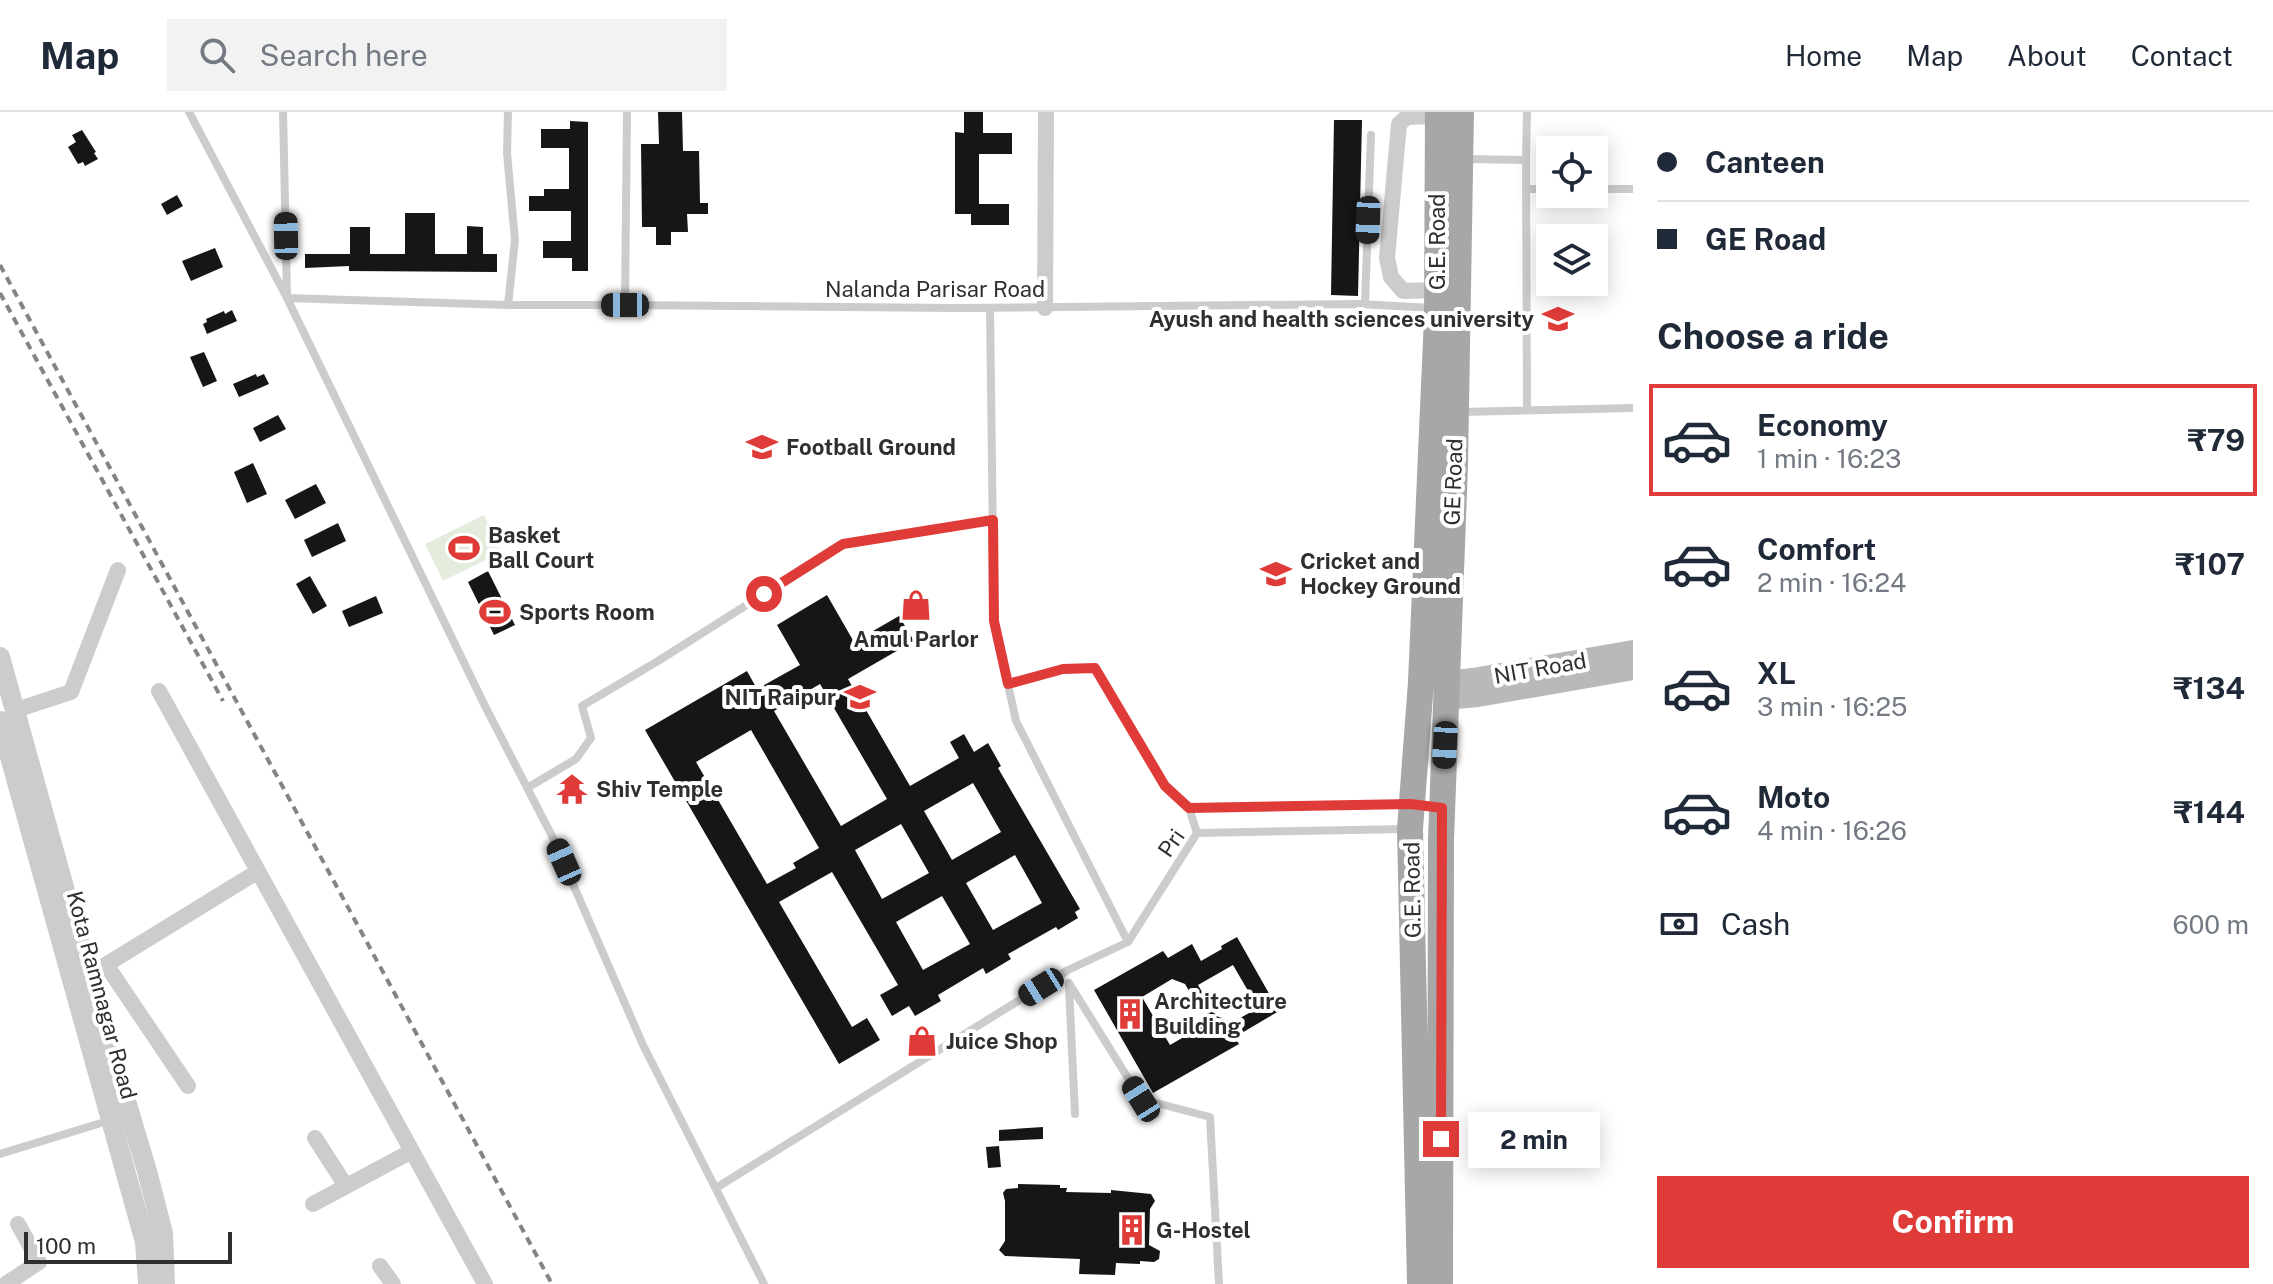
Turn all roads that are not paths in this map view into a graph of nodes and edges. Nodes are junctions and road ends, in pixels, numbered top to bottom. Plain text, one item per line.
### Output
1 (189, 112) edge
2 (283, 112) edge
3 (508, 112) edge
4 (627, 112) edge
5 (1046, 112) edge
6 (1527, 112) edge
7 (1445, 113) edge
8 (1371, 135) dead end
9 (1460, 159) junction
10 (1526, 160) junction
11 (1526, 189) junction
12 (1536, 189) edge
13 (1608, 189) edge
14 (1633, 189) edge
15 (287, 298) junction
16 (1437, 299) junction
17 (1365, 304) junction
18 (508, 305) junction
19 (625, 305) junction
20 (990, 308) junction
21 (1045, 308) junction
22 (1633, 408) edge
23 (1527, 410) junction
24 (1456, 412) junction
25 (993, 520) junction
26 (118, 570) dead end
27 (1633, 651) edge
28 (0, 657) edge
29 (1633, 669) edge
30 (1008, 684) junction
31 (1433, 690) junction
32 (159, 691) dead end
33 (8, 716) edge
34 (527, 788) junction
35 (1189, 808) junction
36 (1411, 817) junction
37 (1442, 820) junction
38 (1197, 833) junction
39 (257, 872) junction
40 (1128, 942) junction
41 (1068, 970) junction
42 (90, 975) junction
43 (1069, 983) junction
44 (188, 1086) dead end
45 (1075, 1114) dead end
46 (112, 1120) junction
47 (315, 1138) dead end
48 (412, 1151) junction
49 (0, 1154) edge
50 (346, 1186) junction
51 (716, 1188) junction
52 (313, 1204) dead end
53 (18, 1224) dead end
54 (380, 1266) dead end
55 (480, 1281) edge
56 (6, 1284) edge
57 (148, 1284) edge
58 (165, 1284) edge
59 (393, 1284) edge
60 (764, 1284) edge
61 (1219, 1284) edge
62 (1420, 1284) edge
63 (1440, 1284) edge

1 - 15 lane
2 - 15 lane
3 - 18 lane
4 - 19 lane
5 - 21 street
6 - 10 lane
7 - 9 main road, GE Road
7 - 16 main road, G.E. Road
7 - 16 street
8 - 17 lane
9 - 10 lane
9 - 24 main road, GE Road
10 - 11 lane
11 - 12 lane
11 - 23 lane
13 - 14 lane
15 - 18 lane, Nalanda Parisar Road
15 - 34 lane
16 - 17 lane, Nalanda Parisar Road
16 - 31 main road, G.E. Road
17 - 21 lane, Nalanda Parisar Road
18 - 19 lane, Nalanda Parisar Road
19 - 20 lane, Nalanda Parisar Road
20 - 21 lane, Nalanda Parisar Road
20 - 25 lane
22 - 23 lane
23 - 24 lane
24 - 31 main road, GE Road
25 - 30 lane
25 - 34 lane
26 - 33 street
27 - 31 main road, NIT Road
28 - 33 street
29 - 31 main road, NIT Road
30 - 35 lane
30 - 40 lane
31 - 36 main road, G.E. Road
31 - 37 main road, GE Road
32 - 39 street
33 - 42 street
34 - 51 lane
35 - 36 lane
35 - 38 lane
36 - 37 main road
36 - 38 lane, Pri
36 - 62 main road, G.E. Road
37 - 63 main road, GE Road
38 - 40 lane, Pri
39 - 42 street
39 - 48 street
40 - 41 lane
41 - 43 lane
41 - 51 lane
42 - 44 street
42 - 46 street, Kota Ramnagar Road
42 - 58 street
43 - 45 lane
43 - 61 lane
46 - 49 lane
46 - 57 street, Kota Ramnagar Road
47 - 50 street
48 - 50 street
48 - 55 street
50 - 52 street
51 - 60 lane
53 - 56 street
54 - 59 street

